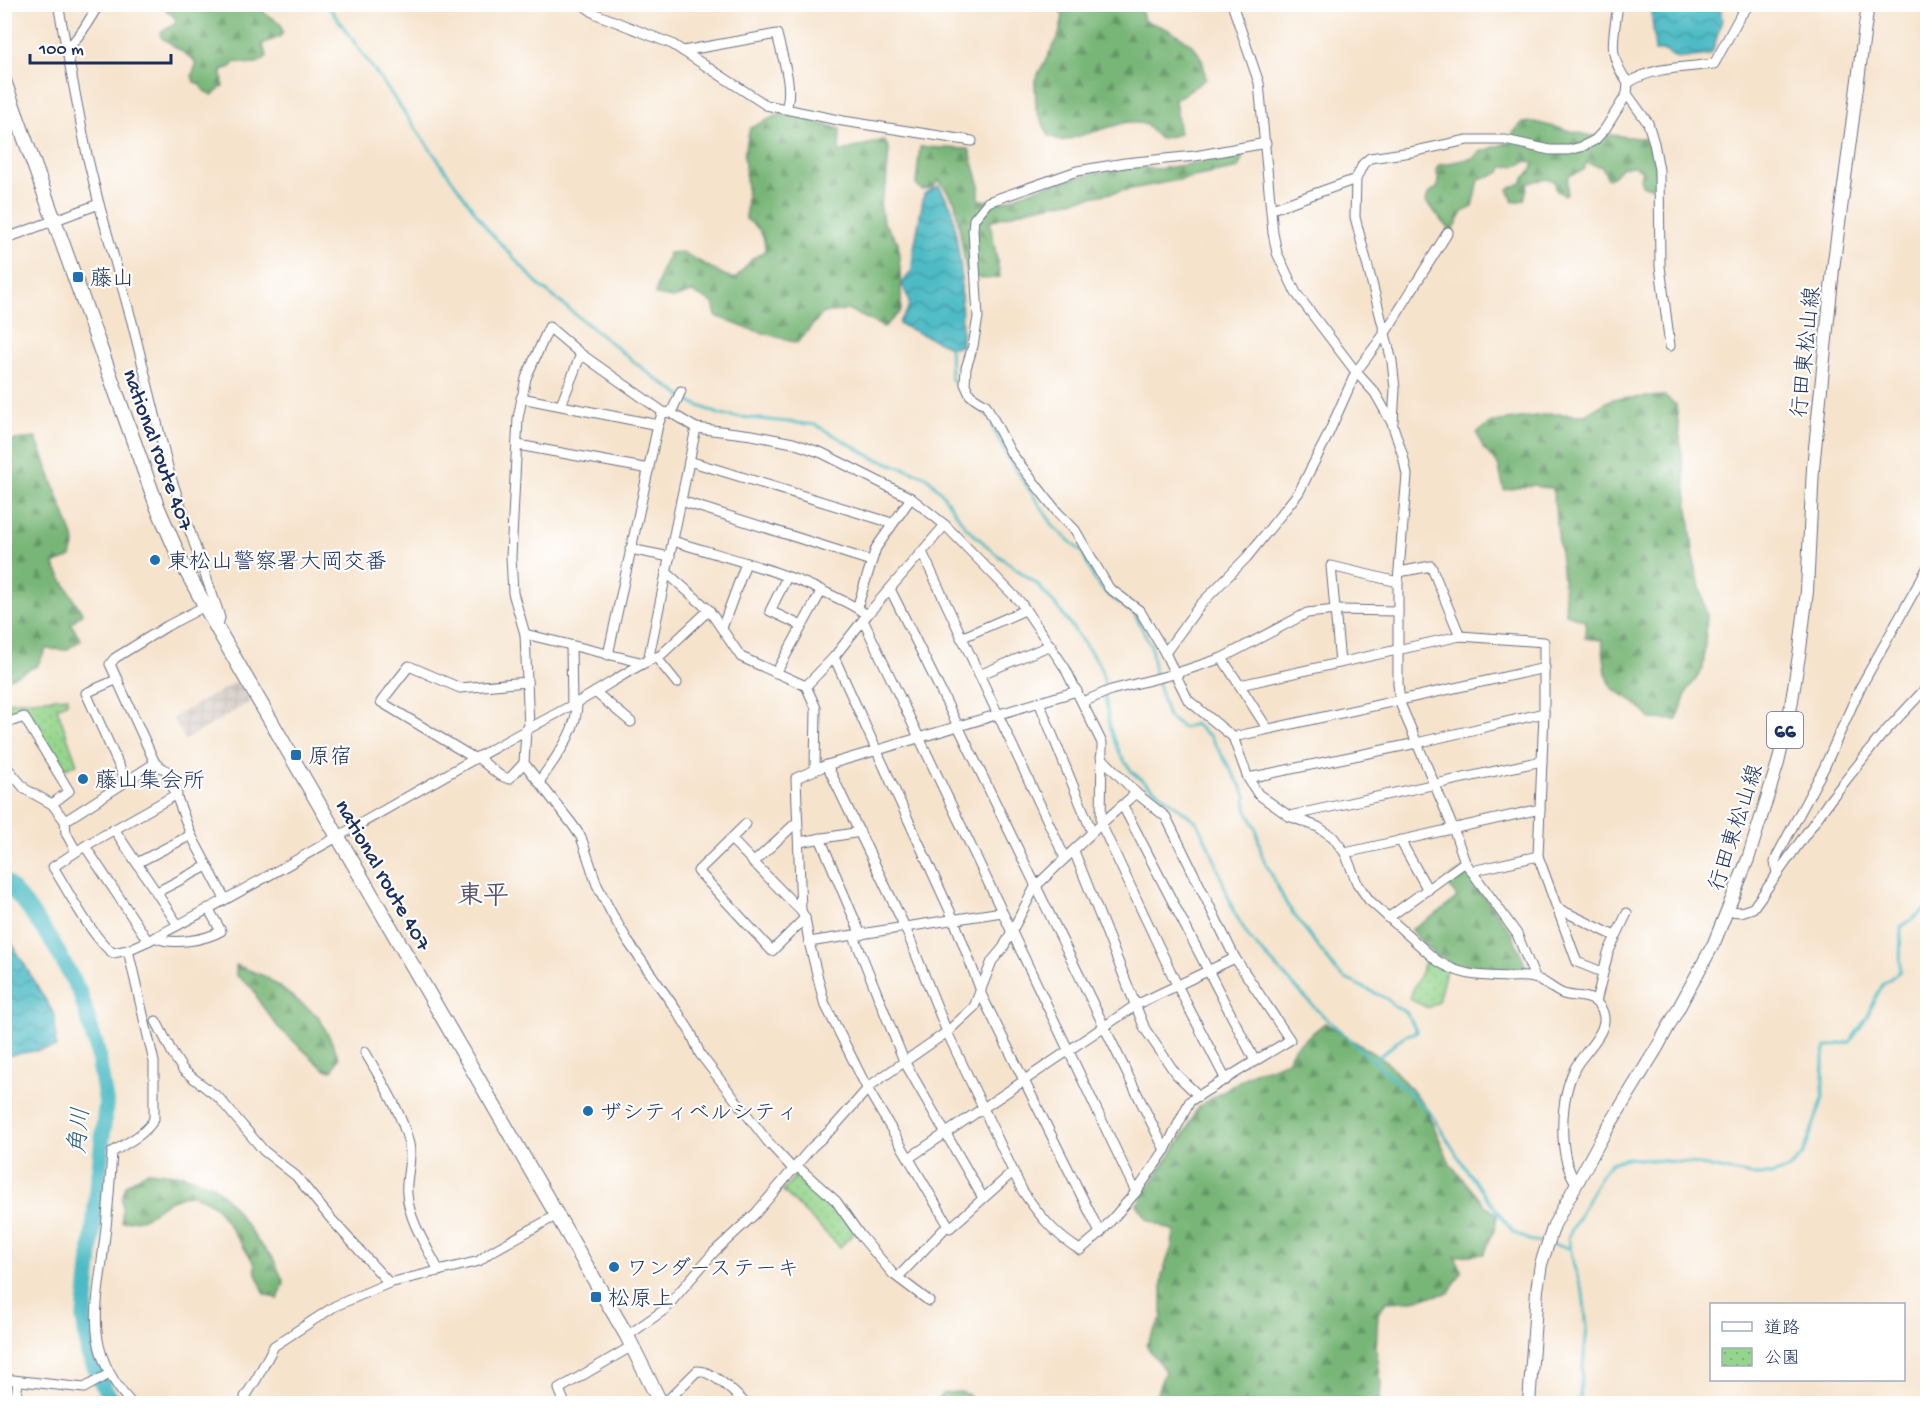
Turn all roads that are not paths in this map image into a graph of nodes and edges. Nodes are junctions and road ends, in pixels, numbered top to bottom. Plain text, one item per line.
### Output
1 (58, 4) edge
2 (99, 4) edge
3 (582, 4) edge
4 (1232, 4) edge
5 (1618, 4) edge
6 (1750, 4) edge
7 (1868, 4) edge
8 (68, 50) junction
9 (683, 51) junction
10 (4, 81) edge
11 (1628, 83) junction
12 (1626, 94) junction
13 (786, 109) junction
14 (972, 141) dead end
15 (1266, 143) junction
16 (1356, 179) junction
17 (99, 204) junction
18 (1272, 208) junction
19 (54, 219) junction
20 (1448, 232) dead end
21 (4, 239) edge
22 (1385, 333) junction
23 (1670, 346) dead end
24 (581, 354) junction
25 (1356, 372) junction
26 (681, 391) dead end
27 (520, 398) junction
28 (561, 405) junction
29 (667, 413) junction
30 (1392, 423) junction
31 (658, 425) junction
32 (696, 428) junction
33 (518, 445) junction
34 (689, 461) junction
35 (649, 469) junction
36 (911, 498) junction
37 (681, 501) junction
38 (892, 523) junction
39 (945, 525) junction
40 (673, 542) junction
41 (630, 549) junction
42 (922, 552) junction
43 (670, 557) junction
44 (871, 561) junction
45 (746, 563) junction
46 (1928, 567) edge
47 (667, 573) junction
48 (787, 577) junction
49 (1399, 577) junction
50 (890, 589) junction
51 (822, 590) junction
52 (205, 606) junction
53 (857, 608) junction
54 (708, 610) junction
55 (1025, 610) junction
56 (1336, 610) junction
57 (1398, 611) junction
58 (865, 618) junction
59 (802, 626) junction
60 (217, 628) junction
61 (722, 628) junction
62 (525, 634) junction
63 (1460, 636) junction
64 (962, 638) junction
65 (1051, 645) junction
66 (571, 646) junction
67 (1399, 651) junction
68 (1165, 653) junction
69 (608, 655) junction
70 (834, 657) junction
71 (1222, 658) junction
72 (649, 660) junction
73 (1340, 663) junction
74 (1545, 668) junction
75 (776, 673) junction
76 (1174, 674) junction
77 (979, 675) junction
78 (118, 679) junction
79 (527, 682) junction
80 (677, 682) dead end
81 (1240, 685) junction
82 (806, 686) junction
83 (1928, 686) edge
84 (1077, 691) junction
85 (595, 692) junction
86 (1399, 699) junction
87 (1040, 702) junction
88 (1083, 702) junction
89 (575, 704) junction
90 (1544, 713) junction
91 (998, 715) junction
92 (631, 722) dead end
93 (4, 724) edge
94 (959, 726) junction
95 (1267, 728) junction
96 (528, 729) junction
97 (1233, 737) junction
98 (919, 738) junction
99 (1417, 743) junction
100 (877, 750) junction
101 (1101, 756) junction
102 (476, 758) junction
103 (1542, 761) junction
104 (155, 763) junction
105 (524, 763) junction
106 (4, 764) edge
107 (827, 765) junction
108 (815, 769) junction
109 (1248, 778) junction
110 (126, 781) junction
111 (539, 782) junction
112 (1434, 786) junction
113 (1136, 793) junction
114 (177, 794) junction
115 (52, 804) junction
116 (1123, 806) junction
117 (1540, 809) junction
118 (1289, 816) junction
119 (64, 821) junction
120 (797, 822) junction
121 (746, 824) dead end
122 (1101, 824) junction
123 (1453, 828) junction
124 (114, 829) junction
125 (860, 832) junction
126 (1092, 832) junction
127 (191, 834) junction
128 (338, 835) junction
129 (820, 838) junction
130 (731, 839) junction
131 (1400, 840) junction
132 (799, 842) junction
133 (80, 849) junction
134 (1074, 850) junction
135 (1344, 853) junction
136 (1538, 856) junction
137 (1065, 858) junction
138 (1465, 862) junction
139 (137, 863) junction
140 (753, 863) junction
141 (207, 866) junction
142 (1472, 871) junction
143 (1777, 874) junction
144 (1035, 887) junction
145 (1428, 890) junction
146 (157, 892) junction
147 (225, 899) junction
148 (208, 908) junction
149 (1557, 908) junction
150 (1728, 911) junction
151 (1002, 912) junction
152 (1627, 914) dead end
153 (803, 915) junction
154 (1388, 918) junction
155 (954, 920) junction
156 (178, 925) junction
157 (905, 927) junction
158 (1012, 933) junction
159 (857, 935) junction
160 (1616, 936) junction
161 (151, 939) junction
162 (809, 942) junction
163 (128, 950) junction
164 (1235, 958) junction
165 (1208, 970) junction
166 (1602, 972) junction
167 (1535, 978) junction
168 (1177, 985) junction
169 (980, 991) junction
170 (1596, 1002) junction
171 (1136, 1005) junction
172 (156, 1021) dead end
173 (1103, 1026) junction
174 (947, 1032) junction
175 (1068, 1050) junction
176 (365, 1052) dead end
177 (904, 1061) junction
178 (1255, 1061) junction
179 (1024, 1080) junction
180 (1226, 1080) junction
181 (867, 1088) junction
182 (1199, 1096) junction
183 (984, 1107) junction
184 (946, 1133) junction
185 (1165, 1150) junction
186 (909, 1158) junction
187 (795, 1168) junction
188 (1013, 1172) junction
189 (1576, 1183) junction
190 (1136, 1192) junction
191 (983, 1198) junction
192 (557, 1215) junction
193 (948, 1225) junction
194 (1100, 1233) junction
195 (439, 1271) junction
196 (898, 1277) junction
197 (389, 1283) junction
198 (929, 1301) dead end
199 (630, 1341) junction
200 (109, 1374) junction
201 (4, 1379) edge
202 (18, 1382) junction
203 (1928, 1395) edge
204 (245, 1396) dead end
205 (15, 1404) edge
206 (132, 1404) edge
207 (565, 1404) edge
208 (662, 1404) edge
209 (746, 1404) edge
210 (1529, 1404) edge
211 (1920, 1404) edge

1 - 8 street
2 - 8 street
3 - 9 street
4 - 15 street
5 - 11 street
6 - 11 street
7 - 150 main road, 行田東松山線 / 66
8 - 17 street
9 - 13 street
9 - 13 street
10 - 19 highway, national route 407
11 - 12 street
12 - 16 street
12 - 23 street
13 - 14 street
15 - 18 street
15 - 68 street
16 - 18 street
16 - 22 street
17 - 19 street
17 - 60 street
18 - 25 street
19 - 21 street
19 - 52 highway, national route 407
20 - 22 street
22 - 25 street
22 - 30 street
24 - 27 street
24 - 28 street
24 - 29 street
25 - 30 street
25 - 68 street
26 - 29 street
27 - 28 street
27 - 33 street
28 - 31 street
29 - 31 street
29 - 32 street
30 - 49 street
31 - 35 street
32 - 34 street
32 - 36 street
33 - 35 street
33 - 62 street
34 - 37 street
34 - 38 street
35 - 41 street
36 - 38 street
36 - 39 street
37 - 40 street
37 - 44 street
38 - 44 street
39 - 42 street
39 - 55 street
40 - 43 street
40 - 45 street
41 - 43 street
41 - 69 street
42 - 50 street
42 - 64 street
43 - 47 street
44 - 53 street
45 - 48 street
45 - 61 street
46 - 143 street
47 - 54 street
47 - 72 street
48 - 51 street
48 - 59 street
49 - 56 street
49 - 57 street
49 - 63 street
50 - 58 street
50 - 94 street
51 - 53 street
51 - 59 street
52 - 60 highway, national route 407
52 - 78 street
53 - 58 street
54 - 61 street
54 - 72 street
55 - 64 street
55 - 65 street
56 - 57 street
56 - 71 street
56 - 73 street
57 - 67 street
58 - 70 street
58 - 98 street
59 - 75 street
60 - 128 highway, national route 407
61 - 75 street
62 - 66 street
62 - 79 street
63 - 67 street
63 - 74 street
64 - 77 street
65 - 77 street
65 - 84 street
66 - 69 street
66 - 89 street
67 - 73 street
67 - 86 street
68 - 76 street
69 - 72 street
70 - 82 street
70 - 100 street
71 - 76 street
71 - 81 street
72 - 80 street
72 - 85 street
73 - 81 street
74 - 86 street
74 - 90 street
75 - 82 street
76 - 88 street
76 - 97 street
77 - 91 street
78 - 104 street
78 - 110 street
79 - 96 street
79 - 102 street
81 - 95 street
82 - 108 street
83 - 143 street
84 - 87 street
84 - 88 street
85 - 89 street
85 - 92 street
86 - 95 street
86 - 99 street
87 - 91 street
87 - 126 street
88 - 101 street
89 - 96 street
89 - 111 street
90 - 99 street
90 - 103 street
91 - 94 street
91 - 137 street
93 - 115 street
94 - 98 street
94 - 144 street
95 - 97 street
96 - 102 street
96 - 105 street
97 - 109 street
98 - 100 street
98 - 151 street
99 - 109 street
99 - 112 street
100 - 107 street
100 - 155 street
101 - 113 street
101 - 122 street
102 - 105 street
102 - 128 street
103 - 112 street
103 - 117 street
104 - 110 street
104 - 114 street
105 - 111 street
106 - 115 street
107 - 108 street
107 - 125 street
108 - 120 street
109 - 118 street
110 - 119 street
111 - 187 street
112 - 118 street
112 - 123 street
113 - 116 street
113 - 164 street
114 - 124 street
114 - 127 street
115 - 119 street
116 - 122 street
116 - 165 street
117 - 123 street
117 - 136 street
118 - 135 street
119 - 133 street
120 - 132 street
120 - 140 street
121 - 130 street
122 - 126 street
122 - 168 street
123 - 131 street
123 - 138 street
124 - 133 street
124 - 139 street
125 - 129 street
125 - 157 street
126 - 134 street
127 - 139 street
127 - 141 street
128 - 147 street
128 - 192 highway, national route 407
129 - 132 street
129 - 159 street
130 - 140 street
130 - 153 street
131 - 135 street
131 - 145 street
132 - 153 street
133 - 161 street
133 - 163 street
134 - 137 street
134 - 171 street
135 - 154 street
136 - 142 street
136 - 149 street
137 - 144 street
138 - 142 street
138 - 145 street
139 - 146 street
140 - 153 street
141 - 146 street
141 - 147 street
142 - 167 street
143 - 150 street
144 - 158 street
144 - 173 street
145 - 154 street
146 - 156 street
147 - 148 street
148 - 156 street
148 - 161 street
149 - 160 street
149 - 166 street
150 - 189 main road, 行田東松山線 / 66
151 - 155 street
151 - 158 street
152 - 160 street
153 - 162 street
154 - 167 street
155 - 157 street
155 - 169 street
156 - 161 street
157 - 159 street
157 - 174 street
158 - 169 street
158 - 175 street
159 - 162 street
159 - 177 street
160 - 166 street
161 - 163 street
162 - 181 street
163 - 200 street
164 - 165 street
164 - 178 street
165 - 168 street
165 - 178 street
166 - 170 street
167 - 170 street
168 - 171 street
168 - 180 street
169 - 174 street
169 - 179 street
170 - 189 street
171 - 173 street
171 - 182 street
172 - 197 street
173 - 175 street
173 - 185 street
174 - 177 street
174 - 183 street
175 - 179 street
175 - 190 street
176 - 195 street
177 - 181 street
177 - 184 street
178 - 180 street
179 - 183 street
179 - 194 street
180 - 182 street
181 - 186 street
181 - 187 street
182 - 185 street
183 - 184 street
183 - 188 street
184 - 186 street
184 - 191 street
185 - 190 street
186 - 193 street
187 - 196 street
187 - 199 street
188 - 191 street
188 - 194 street
189 - 210 main road, 行田東松山線 / 66
190 - 194 street
191 - 193 street
192 - 195 street
192 - 199 highway, national route 407
193 - 196 street
195 - 197 street
196 - 198 street
197 - 204 street
199 - 207 street
199 - 208 highway, national route 407
200 - 202 street
200 - 206 street
201 - 202 street
202 - 205 street
203 - 211 street
208 - 209 street

